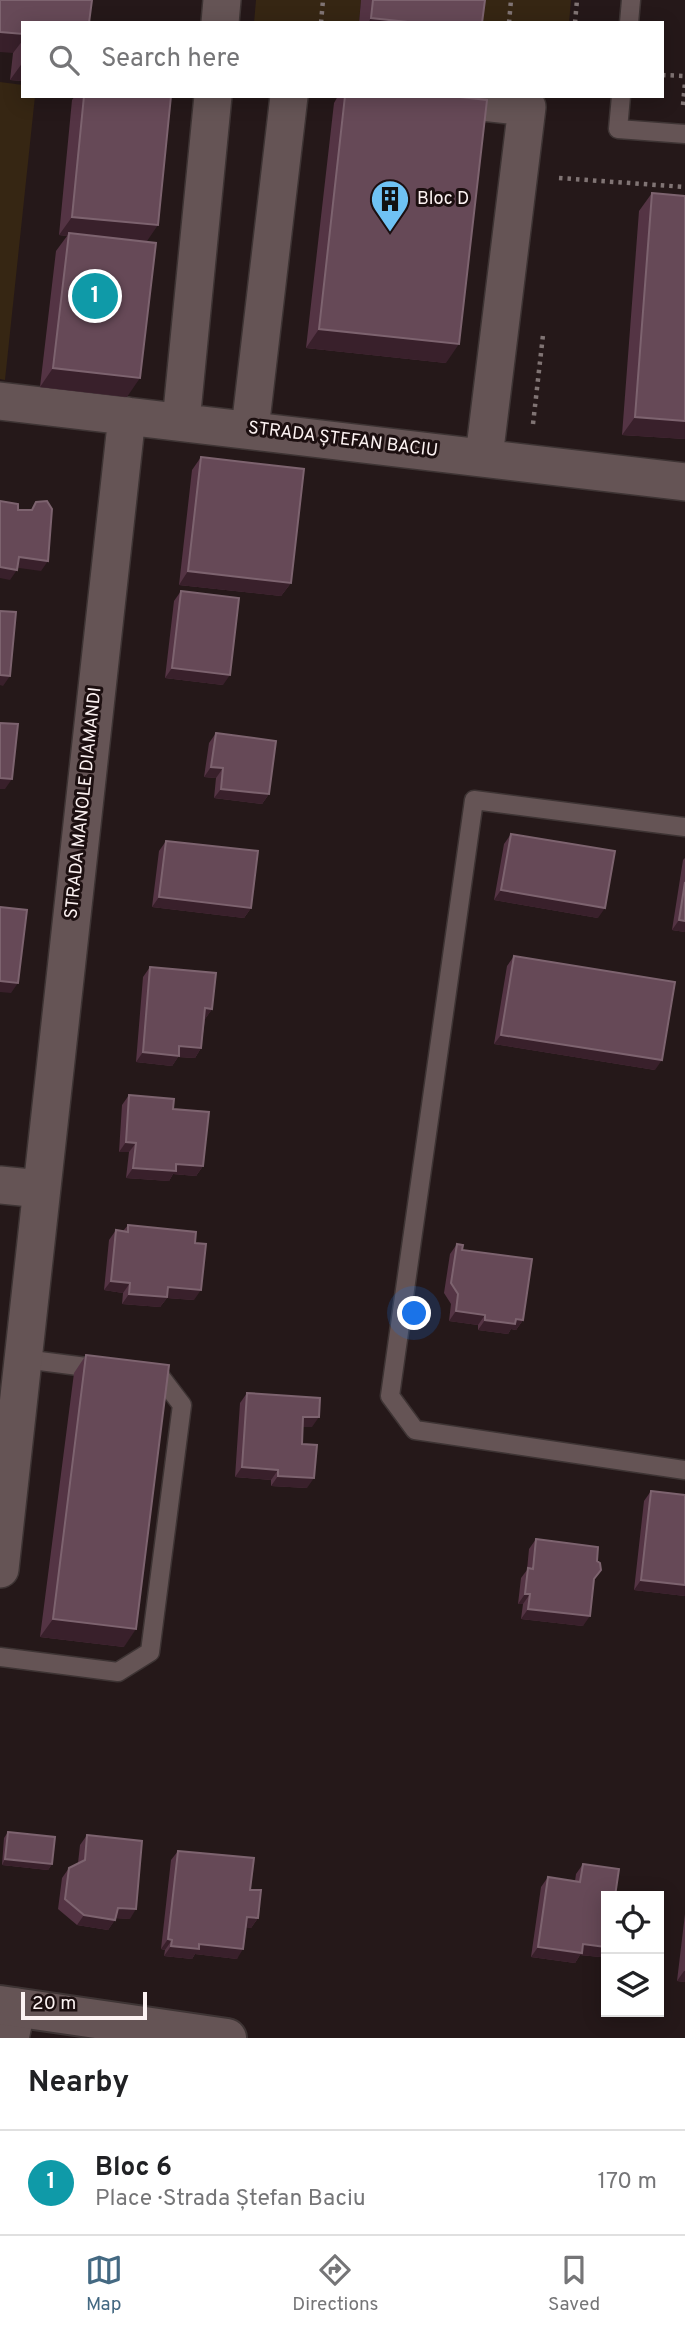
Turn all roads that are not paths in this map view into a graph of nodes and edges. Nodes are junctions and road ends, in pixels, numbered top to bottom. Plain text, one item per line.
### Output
1 (222, 0) edge
2 (631, 0) edge
3 (220, 21) edge
4 (629, 21) edge
5 (213, 98) edge
6 (289, 98) edge
7 (446, 98) edge
8 (621, 98) edge
9 (685, 134) edge
10 (0, 401) edge
11 (127, 416) junction
12 (181, 422) junction
13 (250, 429) junction
14 (484, 457) junction
15 (685, 482) edge
16 (685, 827) edge
17 (0, 1185) edge
18 (41, 1189) junction
19 (23, 1359) junction
20 (685, 1470) edge
21 (0, 1569) edge
22 (0, 1657) edge
23 (9, 2017) edge
24 (227, 2038) edge

1 - 3 street
2 - 4 lane
5 - 12 street
6 - 13 street
7 - 14 street
8 - 9 lane
10 - 11 street, STRADA ȘTEFAN BACIU
11 - 12 street, STRADA ȘTEFAN BACIU
11 - 18 street, STRADA MANOLE DIAMANDI
12 - 13 street, STRADA ȘTEFAN BACIU
13 - 14 street, STRADA ȘTEFAN BACIU
14 - 15 street, STRADA ȘTEFAN BACIU
16 - 20 lane
17 - 18 street
18 - 19 street, STRADA MANOLE DIAMANDI
19 - 21 street, STRADA MANOLE DIAMANDI
19 - 22 lane
23 - 24 street

